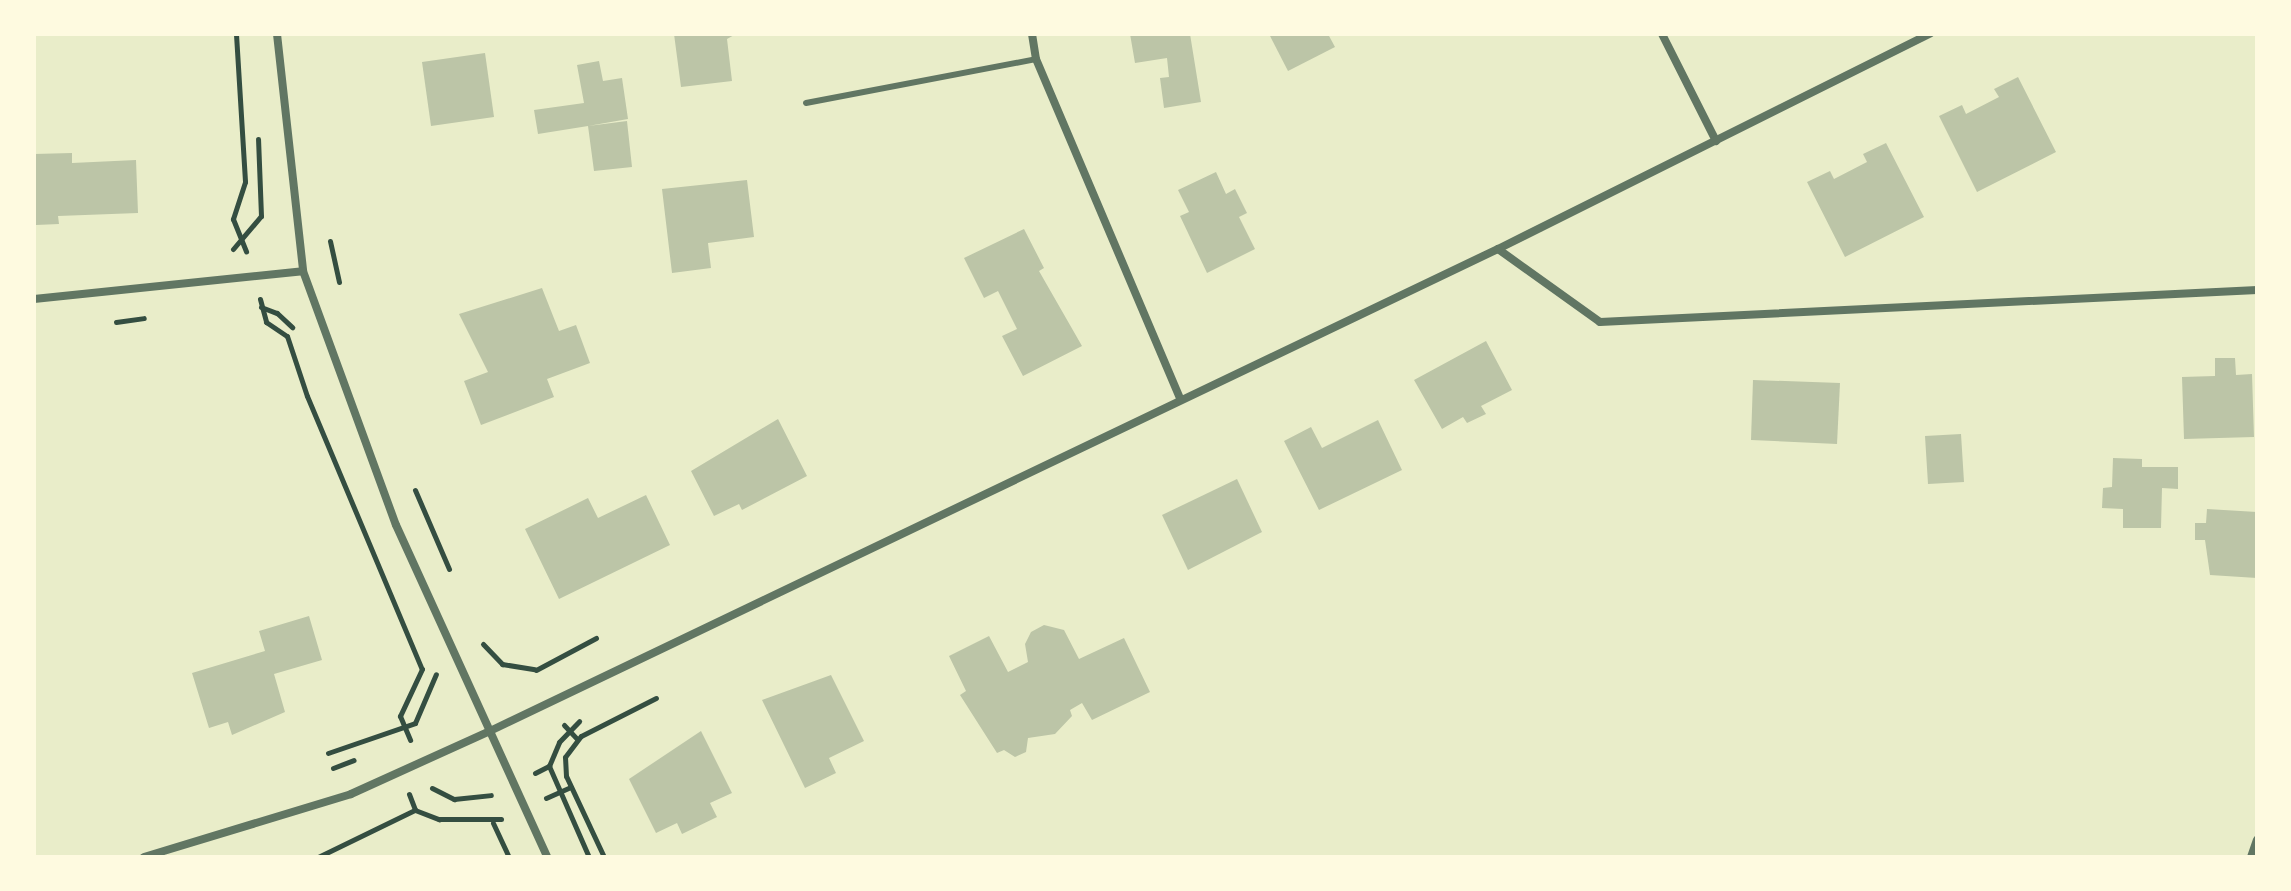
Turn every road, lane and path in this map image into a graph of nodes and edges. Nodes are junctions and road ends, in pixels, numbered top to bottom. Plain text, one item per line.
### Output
1 (277, 34) edge
2 (1032, 34) edge
3 (1662, 34) edge
4 (1930, 34) edge
5 (1036, 59) junction
6 (806, 103) dead end
7 (258, 132) dead end
8 (1716, 141) junction
9 (330, 238) dead end
10 (1498, 249) junction
11 (227, 252) dead end
12 (303, 271) junction
13 (2257, 290) edge
14 (34, 299) edge
15 (253, 305) dead end
16 (161, 315) dead end
17 (321, 321) junction
18 (116, 322) dead end
19 (293, 329) junction
20 (304, 357) dead end
21 (1180, 398) junction
22 (343, 455) dead end
23 (409, 476) dead end
24 (453, 577) dead end
25 (395, 579) dead end
26 (478, 636) dead end
27 (431, 661) dead end
28 (535, 669) dead end
29 (656, 698) dead end
30 (593, 714) dead end
31 (490, 731) junction
32 (385, 733) junction
33 (328, 753) dead end
34 (549, 766) dead end
35 (400, 772) junction
36 (571, 787) junction
37 (525, 808) junction
38 (415, 810) junction
39 (493, 823) junction
40 (2257, 840) edge
41 (144, 857) edge
42 (318, 857) edge
43 (509, 857) edge
44 (547, 857) edge
45 (604, 857) edge
46 (2251, 857) edge

1 - 12 street
2 - 5 street
3 - 8 street
4 - 8 street
5 - 6 lane
5 - 21 street
7 - 11 path
8 - 10 street
9 - 17 path
10 - 13 street
10 - 21 street
12 - 14 street
12 - 17 street
15 - 19 path
16 - 18 path
17 - 19 path
17 - 31 street
19 - 20 path
21 - 31 street
22 - 25 path
23 - 24 path
26 - 28 path
27 - 32 path
29 - 36 path
30 - 34 path
31 - 35 street
31 - 37 street
32 - 33 path
32 - 35 path
35 - 38 path
35 - 41 street
36 - 37 path
36 - 45 path
37 - 39 path
37 - 44 street
38 - 39 path
38 - 42 path
39 - 43 path
40 - 46 street

